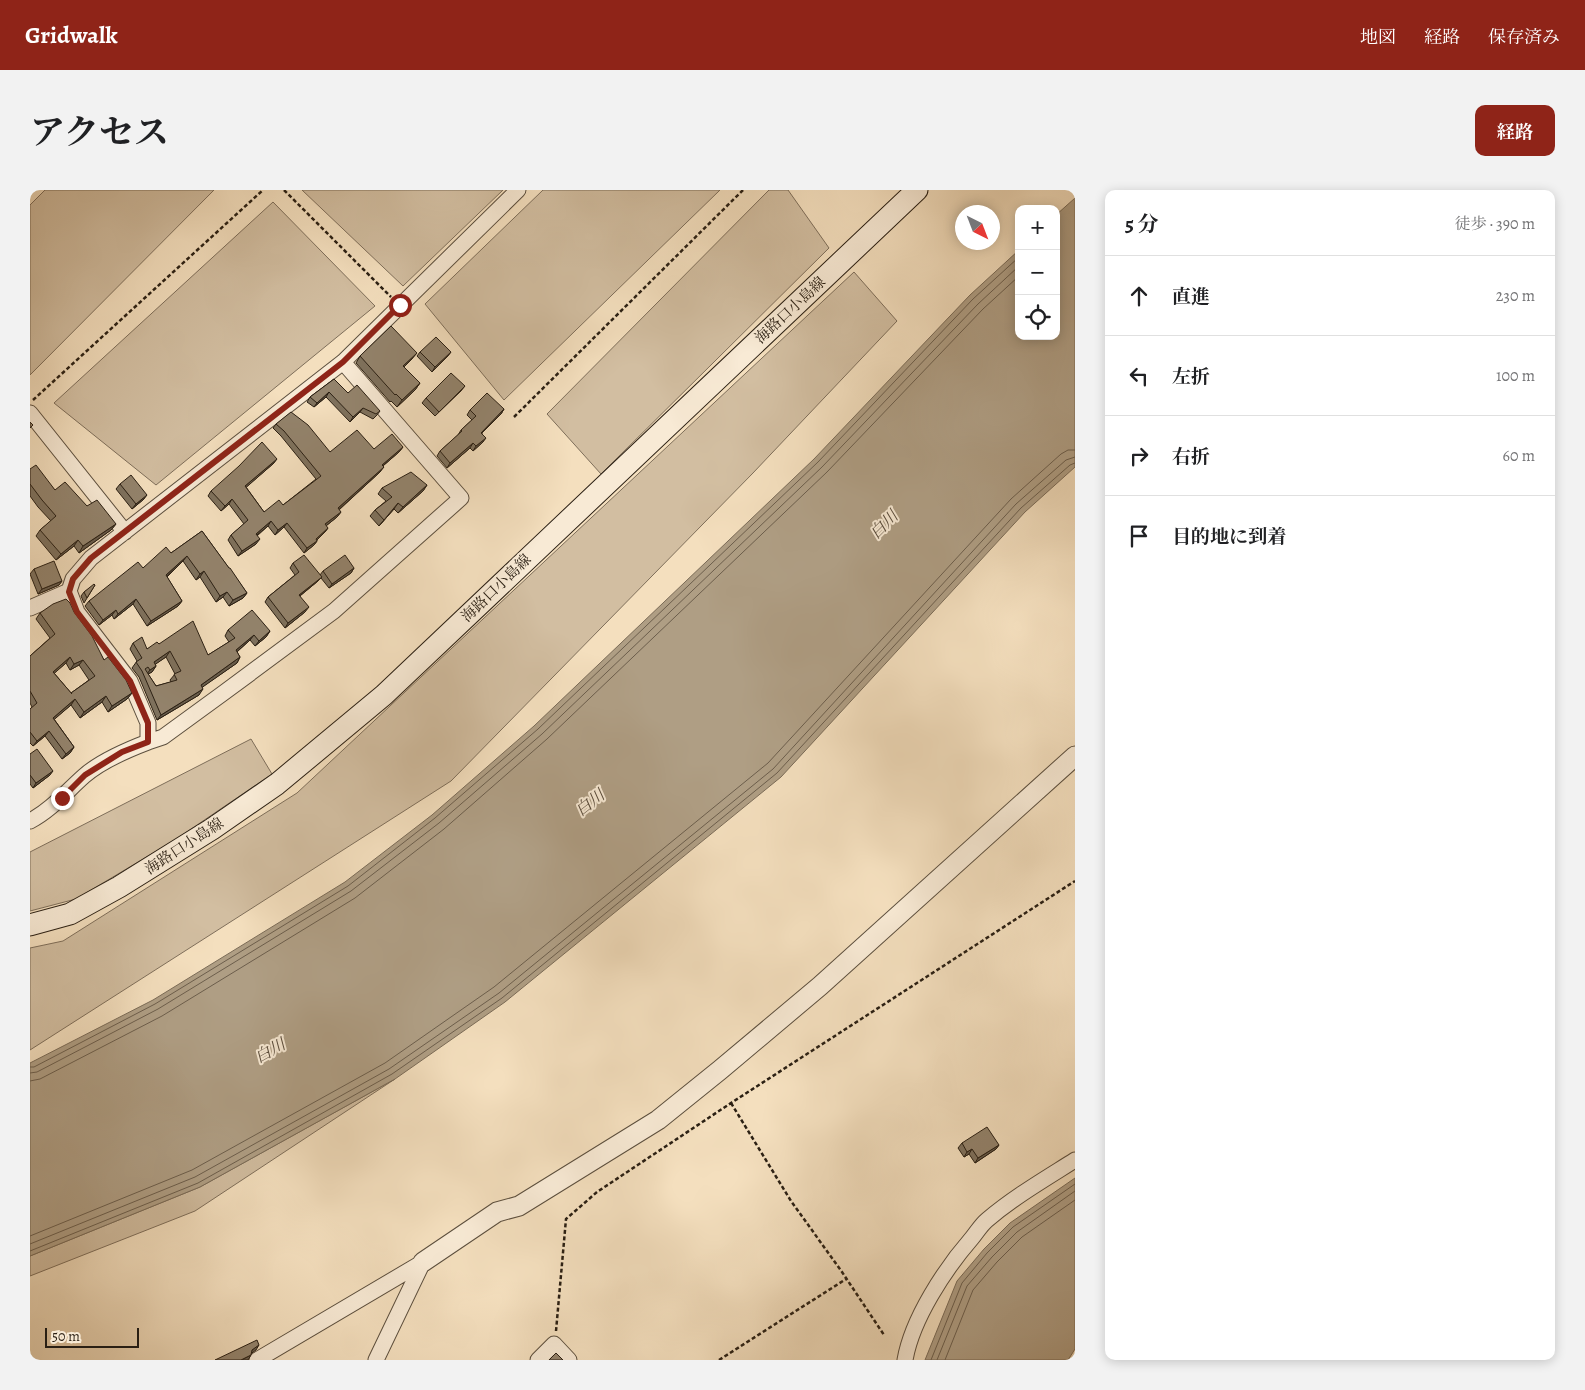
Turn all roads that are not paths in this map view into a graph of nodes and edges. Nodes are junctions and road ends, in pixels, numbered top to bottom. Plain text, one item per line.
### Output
1 (518, 190) edge
2 (917, 190) edge
3 (343, 362) junction
4 (30, 413) edge
5 (126, 532) junction
6 (69, 592) junction
7 (30, 608) edge
8 (148, 742) junction
9 (1075, 756) edge
10 (30, 821) edge
11 (30, 925) edge
12 (1075, 1160) edge
13 (423, 1262) junction
14 (257, 1360) edge
15 (376, 1360) edge
16 (538, 1360) edge
17 (569, 1360) edge
18 (904, 1360) edge

1 - 3 street
2 - 11 main road, 海路口小島線
3 - 5 street
3 - 8 street
4 - 5 street
5 - 6 street
6 - 7 street
6 - 8 street
8 - 10 street
9 - 13 street
12 - 18 street
13 - 14 street
13 - 15 street
16 - 17 street

